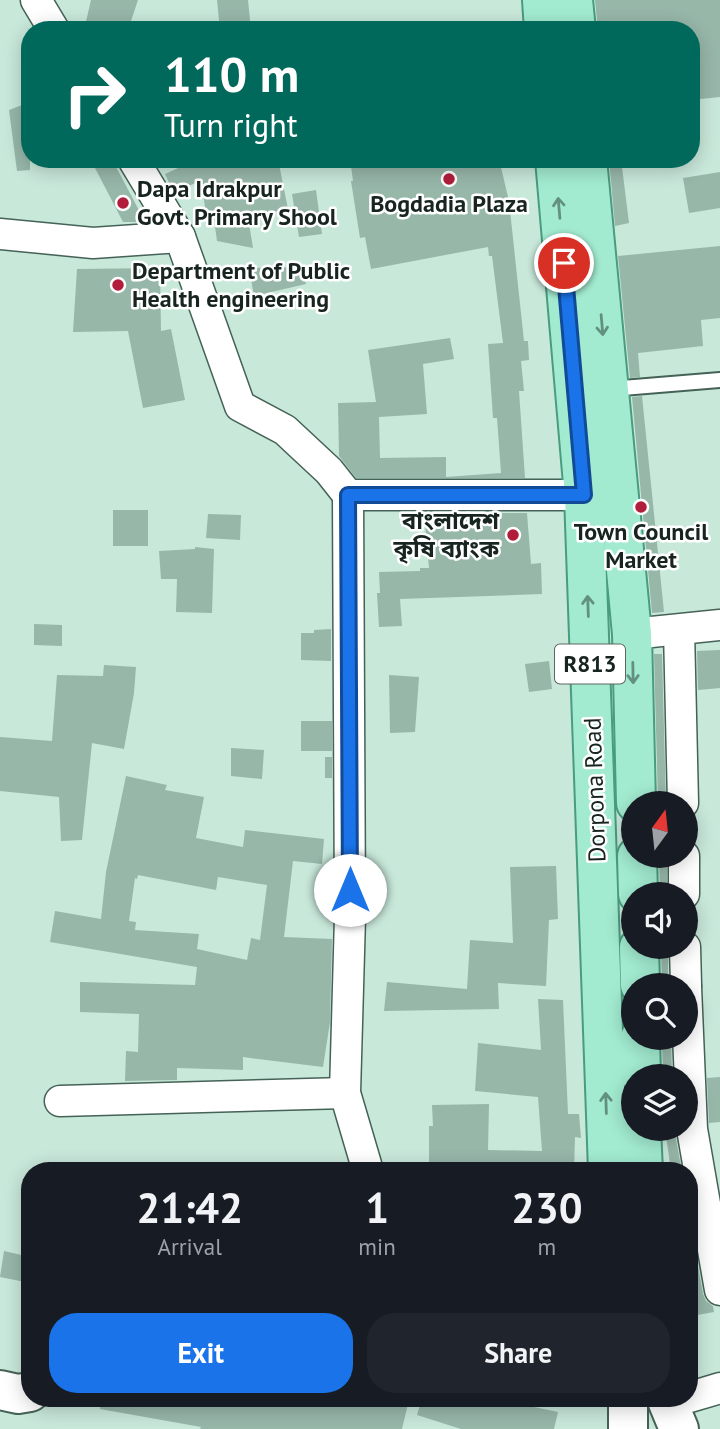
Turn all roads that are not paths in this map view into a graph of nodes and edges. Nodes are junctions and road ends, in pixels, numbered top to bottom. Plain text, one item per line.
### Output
1 (36, 0) edge
2 (542, 0) edge
3 (573, 0) edge
4 (49, 21) edge
5 (543, 21) edge
6 (575, 21) edge
7 (138, 168) edge
8 (556, 168) edge
9 (588, 168) edge
10 (0, 234) edge
11 (180, 237) junction
12 (720, 380) edge
13 (608, 390) junction
14 (348, 495) junction
15 (584, 495) junction
16 (720, 625) edge
17 (680, 630) junction
18 (632, 634) junction
19 (636, 791) edge
20 (683, 791) edge
21 (689, 1050) edge
22 (345, 1093) junction
23 (60, 1101) dead end
24 (642, 1141) edge
25 (365, 1162) edge
26 (608, 1162) edge
27 (643, 1162) edge
28 (698, 1162) edge
29 (698, 1164) edge
30 (720, 1290) edge
31 (720, 1388) edge
32 (0, 1390) edge
33 (21, 1394) edge
34 (698, 1397) edge
35 (628, 1407) edge
36 (628, 1429) edge

1 - 4 street
2 - 5 main road
3 - 6 main road
7 - 11 street
15 -> 8 main road, Dorpona Road / R813
9 -> 13 main road, Dorpona Road / R813
10 - 11 street
11 - 14 street
12 - 13 lane
13 - 18 main road, Dorpona Road / R813
14 - 15 street
14 - 22 street
26 -> 15 main road, Dorpona Road / R813
16 - 17 street
17 - 18 street
17 - 20 street
18 -> 19 main road, Dorpona Road / R813
21 - 28 street
22 - 23 street
22 - 25 street
24 - 27 main road
29 - 30 street
31 - 34 street
32 - 33 street
35 - 36 street

